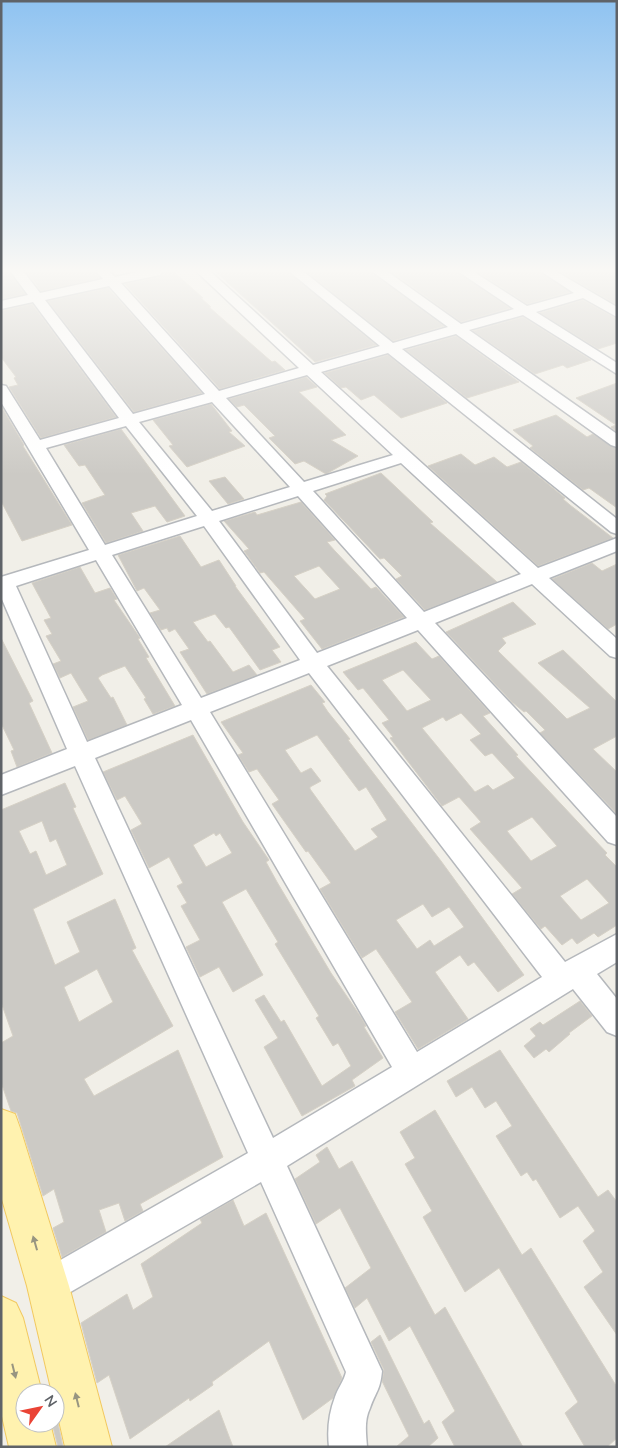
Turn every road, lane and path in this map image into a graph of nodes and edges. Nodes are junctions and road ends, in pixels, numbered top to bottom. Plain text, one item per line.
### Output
1 (68, 340) edge
2 (164, 340) edge
3 (276, 340) edge
4 (382, 340) edge
5 (419, 340) edge
6 (473, 340) edge
7 (572, 340) edge
8 (392, 347) junction
9 (614, 365) edge
10 (310, 370) junction
11 (1, 389) edge
12 (215, 396) junction
13 (129, 420) junction
14 (617, 442) edge
15 (36, 446) junction
16 (403, 457) junction
17 (302, 488) junction
18 (207, 517) junction
19 (617, 528) edge
20 (617, 544) edge
21 (99, 554) junction
22 (537, 577) junction
23 (3, 583) edge
24 (419, 621) junction
25 (617, 651) edge
26 (314, 664) junction
27 (196, 709) junction
28 (81, 754) junction
29 (1, 785) edge
30 (617, 834) edge
31 (617, 947) edge
32 (569, 975) junction
33 (617, 1022) edge
34 (412, 1072) junction
35 (1, 1128) edge
36 (267, 1160) junction
37 (48, 1286) junction
38 (2, 1324) edge
39 (17, 1383) edge
40 (30, 1433) edge
41 (33, 1447) edge
42 (89, 1447) edge
43 (348, 1447) edge

1 - 13 street
2 - 12 street
3 - 10 street
4 - 8 street
5 - 8 street
6 - 14 street
7 - 9 street
8 - 10 street
8 - 19 street
10 - 12 street
10 - 16 street
11 - 15 street
12 - 13 street
12 - 17 street
13 - 15 street
13 - 18 street
15 - 21 street
16 - 17 street
16 - 22 street
17 - 18 street
17 - 24 street
18 - 21 street
18 - 26 street
20 - 22 street
21 - 23 street
21 - 27 street
22 - 24 street
22 - 25 street
23 - 28 street
24 - 26 street
24 - 30 street
26 - 27 street
26 - 32 street
27 - 28 street
27 - 34 street
28 - 29 street
28 - 36 street
31 - 32 street
32 - 33 street
32 - 34 street
34 - 36 street
37 -> 35 main road
36 - 37 street
36 - 43 street
42 -> 37 main road
38 -> 39 main road
40 - 41 main road

